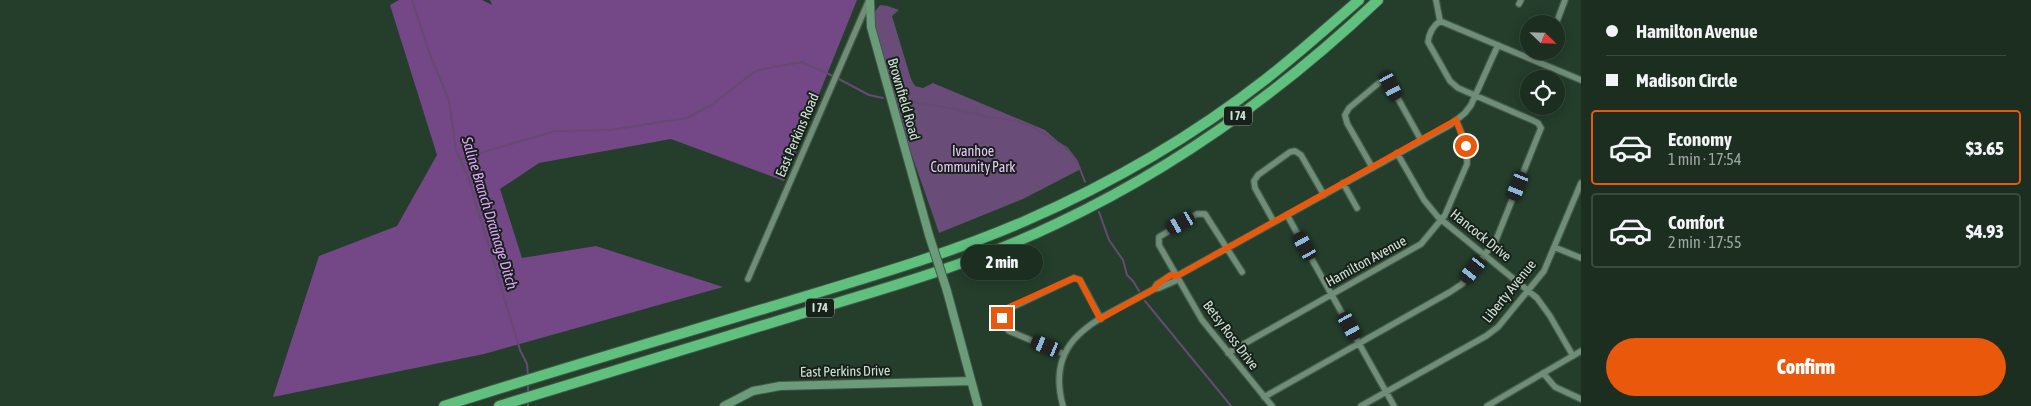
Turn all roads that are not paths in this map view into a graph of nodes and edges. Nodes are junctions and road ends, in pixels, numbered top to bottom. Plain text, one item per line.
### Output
1 (870, 0) edge
2 (1359, 0) edge
3 (1436, 0) edge
4 (1565, 0) edge
5 (1376, 2) edge
6 (1559, 15) edge
7 (1440, 21) junction
8 (1498, 45) junction
9 (1581, 80) edge
10 (1477, 96) junction
11 (1456, 120) junction
12 (1421, 140) junction
13 (1397, 153) junction
14 (1372, 167) junction
15 (1343, 183) junction
16 (1581, 183) edge
17 (1324, 195) junction
18 (1357, 208) dead end
19 (1287, 215) junction
20 (1442, 220) junction
21 (1274, 222) junction
22 (1554, 247) junction
23 (1226, 249) junction
24 (1485, 255) junction
25 (1581, 258) edge
26 (1242, 272) dead end
27 (1177, 276) junction
28 (748, 279) dead end
29 (1528, 290) junction
30 (1331, 294) junction
31 (1100, 319) junction
32 (1359, 342) junction
33 (1581, 351) edge
34 (1064, 354) junction
35 (1228, 354) junction
36 (1573, 356) junction
37 (1543, 373) junction
38 (971, 381) junction
39 (1386, 391) junction
40 (1264, 398) junction
41 (1581, 399) edge
42 (502, 405) edge
43 (444, 406) edge
44 (724, 406) edge
45 (978, 406) edge
46 (1063, 406) edge
47 (1272, 406) edge
48 (1361, 406) edge
49 (1394, 406) edge
50 (1487, 406) edge

1 - 28 street, East Perkins Road
1 - 38 street, Brownfield Road, bridge
2 - 43 highway, I 74
3 - 7 street
4 - 6 street
5 - 42 highway, I 74
7 - 8 street
7 - 10 street
8 - 9 street
8 - 10 street
10 - 11 street
10 - 24 street
11 - 12 street
11 - 20 street, Hamilton Avenue
12 - 13 street
12 - 14 street
13 - 14 street
13 - 20 street, Hancock Drive
14 - 15 street
15 - 17 street
15 - 18 street
16 - 22 street, Liberty Avenue
17 - 19 street
17 - 21 street
19 - 21 street
19 - 30 street
20 - 24 street, Hancock Drive
20 - 30 street, Hamilton Avenue
21 - 23 street
22 - 25 street
22 - 29 street, Liberty Avenue
23 - 26 street
23 - 27 street
23 - 27 street, Betsy Ross Drive
24 - 29 street, Hancock Drive
24 - 32 street
27 - 31 street
27 - 35 street, Betsy Ross Drive
29 - 36 street, Hancock Drive
29 - 39 street, Liberty Avenue
30 - 32 street
30 - 35 street, Hamilton Avenue
31 - 34 street
31 - 34 street
32 - 39 street
32 - 40 street
33 - 36 street
34 - 46 street
35 - 40 street, Betsy Ross Drive
36 - 37 street
37 - 41 street
37 - 50 street
38 - 44 street, East Perkins Drive
38 - 45 street, Brownfield Road
39 - 48 street, Liberty Avenue
39 - 49 street
40 - 47 street, Betsy Ross Drive

